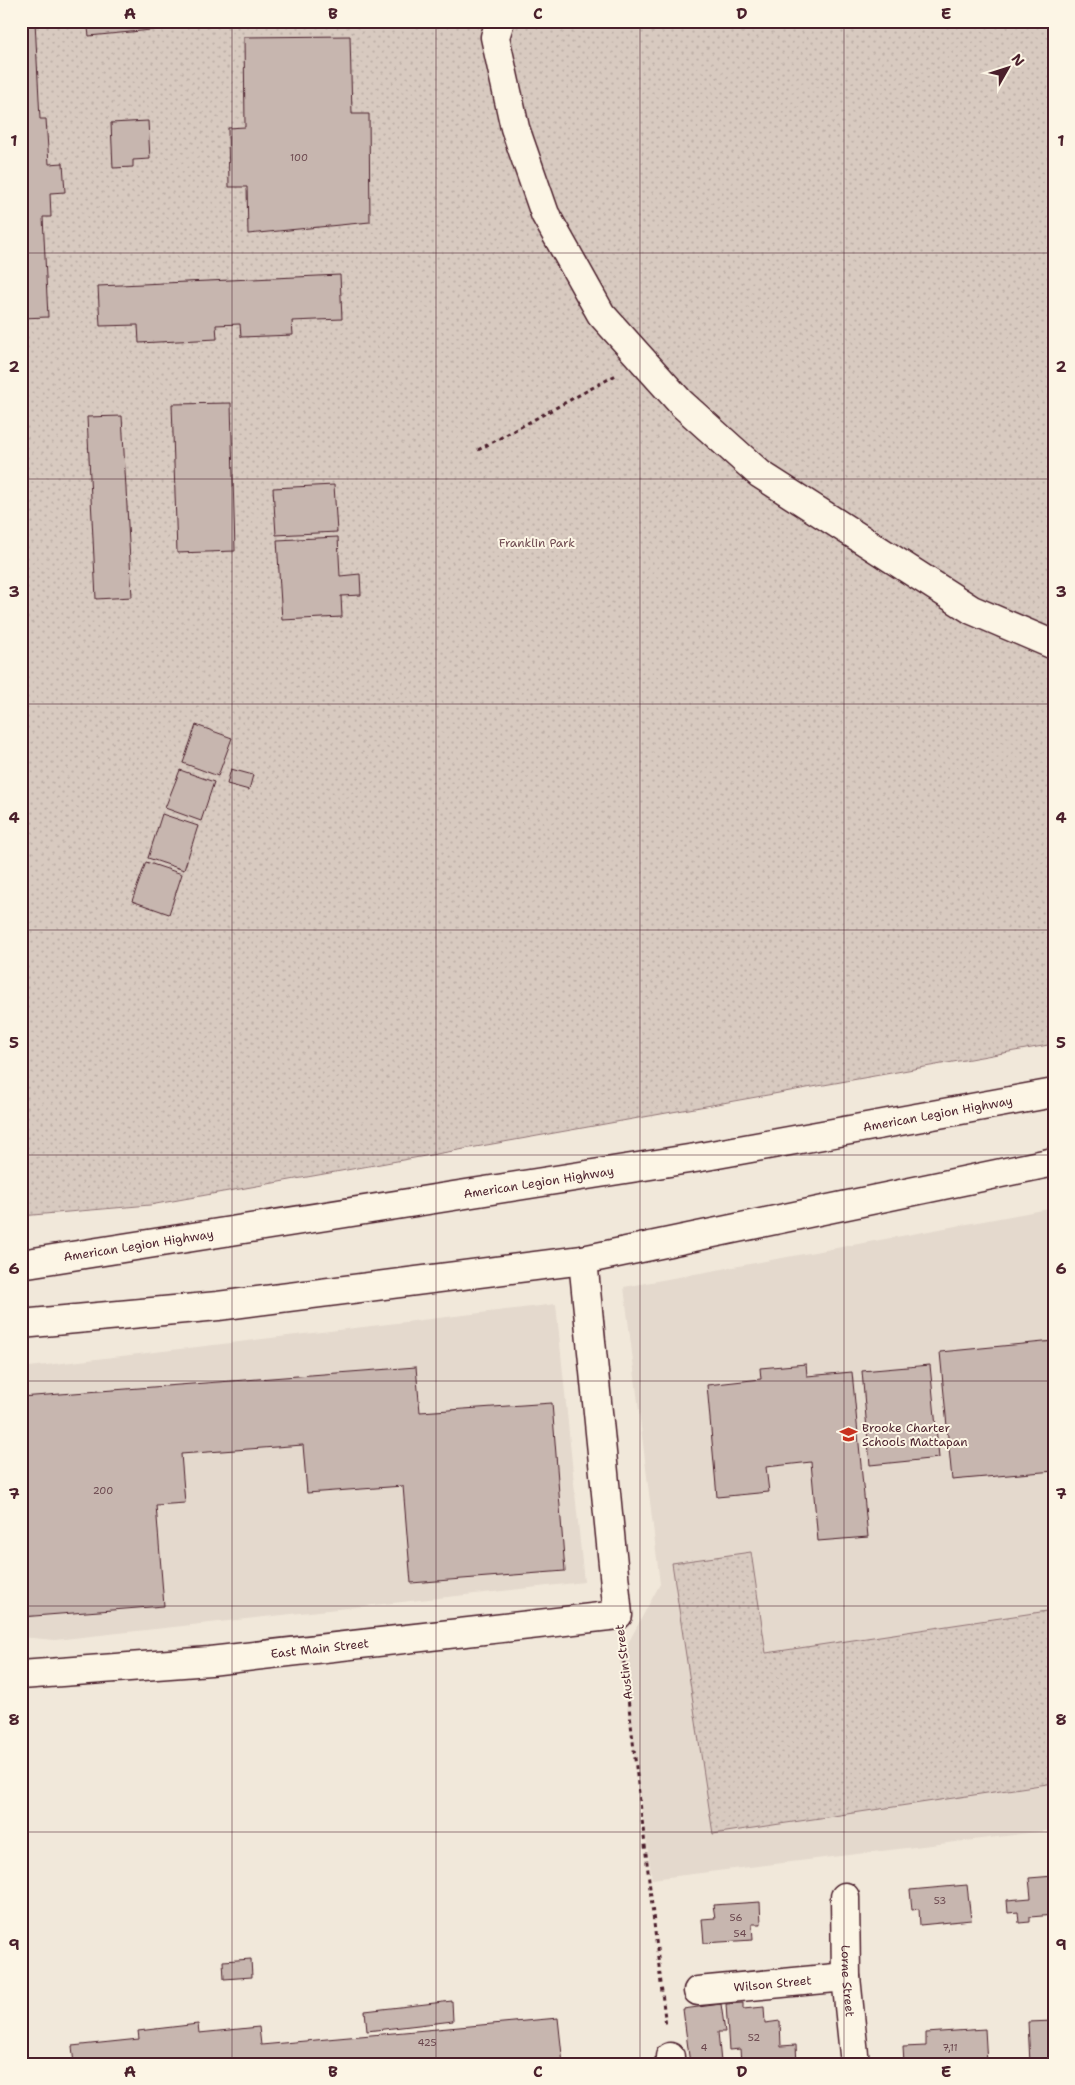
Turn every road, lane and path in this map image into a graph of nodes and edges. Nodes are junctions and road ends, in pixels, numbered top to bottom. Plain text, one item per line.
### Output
1 (500, 21) edge
2 (643, 361) junction
3 (1054, 395) edge
4 (1049, 397) dead end
5 (478, 450) dead end
6 (1054, 645) edge
7 (1054, 1092) edge
8 (1054, 1162) edge
9 (583, 1260) junction
10 (21, 1264) edge
11 (21, 1324) edge
12 (618, 1615) junction
13 (21, 1675) edge
14 (845, 1897) dead end
15 (846, 1977) junction
16 (698, 1992) dead end
17 (670, 2060) edge
18 (855, 2064) edge

1 - 2 street
2 - 5 path
2 - 6 street
3 - 4 path
7 - 10 street, American Legion Highway
8 - 9 street
9 - 11 street
9 - 12 street, Austin Street
12 - 13 street, East Main Street
12 - 17 path, Austin Street
14 - 15 street, Lorne Street
15 - 16 street, Wilson Street
15 - 18 street, Lorne Street

